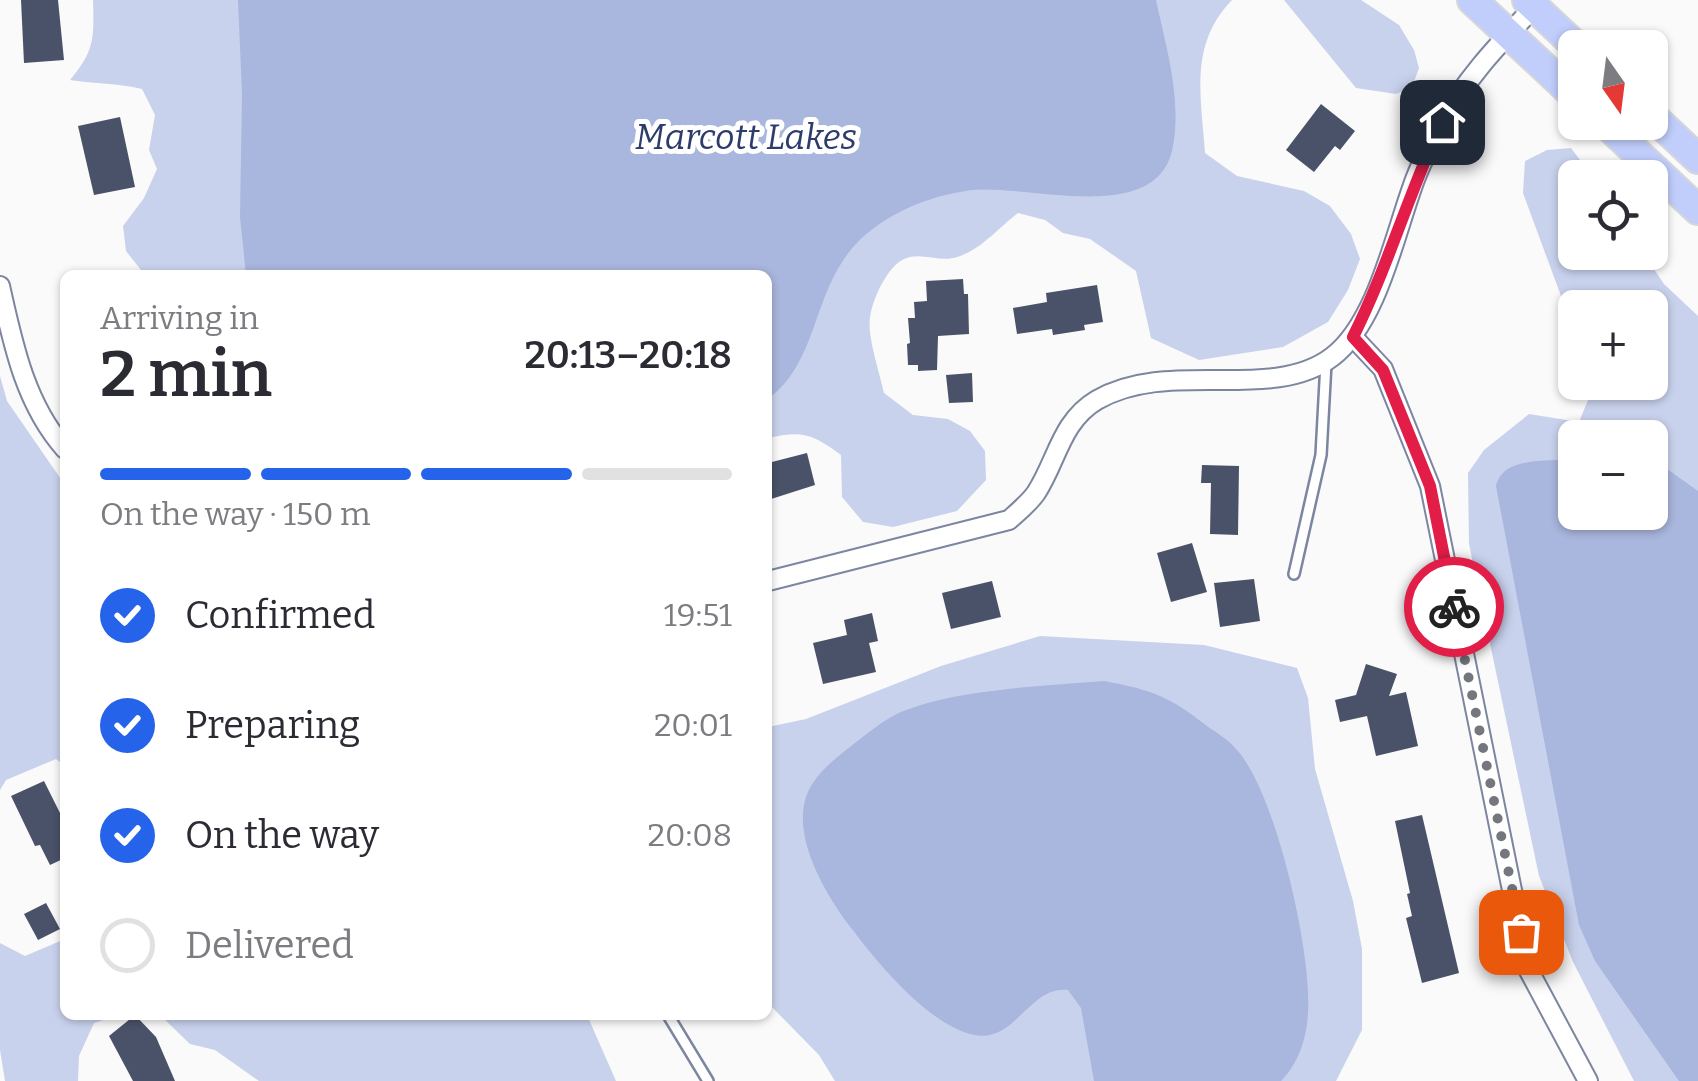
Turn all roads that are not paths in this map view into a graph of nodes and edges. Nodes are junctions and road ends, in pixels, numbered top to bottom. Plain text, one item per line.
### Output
1 (1472, 0) edge
2 (1530, 4) edge
3 (1558, 30) edge
4 (1509, 34) junction
5 (1558, 80) edge
6 (1668, 131) edge
7 (1623, 140) edge
8 (1698, 159) edge
9 (1698, 210) edge
10 (0, 286) edge
11 (1353, 337) junction
12 (1326, 360) junction
13 (60, 443) edge
14 (1294, 574) dead end
15 (772, 580) edge
16 (671, 1020) edge
17 (708, 1081) edge
18 (1588, 1081) edge

1 - 4 main road
2 - 3 main road
2 - 4 street
4 - 5 main road
4 - 11 street
6 - 8 main road
7 - 9 main road
10 - 13 street
11 - 12 street
11 - 18 street
12 - 14 lane
12 - 15 street
16 - 17 lane

